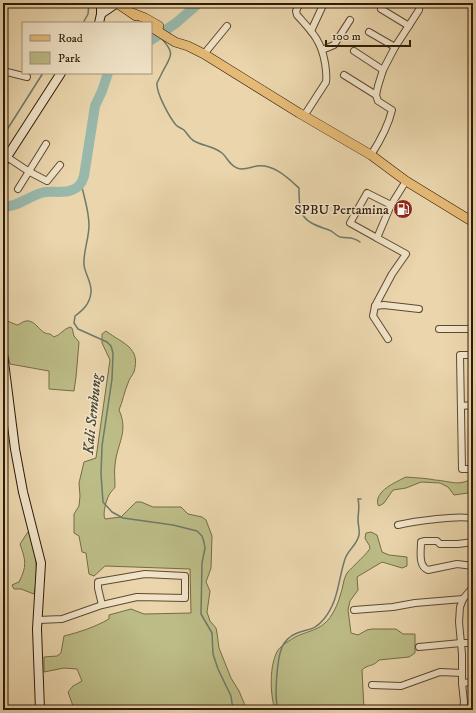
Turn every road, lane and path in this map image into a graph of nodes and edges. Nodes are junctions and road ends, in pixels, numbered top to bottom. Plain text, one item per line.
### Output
1 (101, 3) edge
2 (117, 3) edge
3 (300, 3) edge
4 (324, 3) edge
5 (420, 3) edge
6 (381, 9) dead end
7 (101, 14) junction
8 (350, 20) dead end
9 (144, 21) edge
10 (99, 22) edge
11 (152, 26) edge
12 (227, 26) dead end
13 (409, 26) junction
14 (152, 28) edge
15 (311, 31) junction
16 (369, 32) dead end
17 (177, 40) junction
18 (395, 47) junction
19 (322, 50) junction
20 (354, 52) dead end
21 (204, 54) junction
22 (383, 70) junction
23 (3, 71) edge
24 (60, 74) edge
25 (344, 75) dead end
26 (27, 77) dead end
27 (376, 95) junction
28 (304, 116) junction
29 (46, 144) dead end
30 (371, 155) junction
31 (5, 160) edge
32 (60, 164) dead end
33 (28, 171) junction
34 (406, 181) junction
35 (18, 189) dead end
36 (391, 205) junction
37 (473, 222) edge
38 (377, 238) junction
39 (375, 306) junction
40 (419, 309) dead end
41 (438, 329) dead end
42 (473, 329) edge
43 (388, 339) dead end
44 (3, 354) edge
45 (473, 354) edge
46 (473, 405) edge
47 (460, 406) junction
48 (473, 469) edge
49 (473, 519) edge
50 (398, 525) dead end
51 (473, 542) edge
52 (473, 566) edge
53 (473, 587) edge
54 (463, 598) junction
55 (102, 605) junction
56 (354, 610) dead end
57 (38, 620) junction
58 (461, 643) junction
59 (473, 643) edge
60 (419, 647) dead end
61 (462, 673) junction
62 (473, 682) edge
63 (462, 683) junction
64 (372, 685) dead end
65 (40, 710) edge
66 (463, 710) edge

1 - 7 main road
2 - 7 main road
2 - 9 main road
3 - 15 street
4 - 15 street
5 - 13 street
6 - 13 street
7 - 10 main road
8 - 19 street
11 - 17 main road
12 - 21 street
13 - 18 street
14 - 17 main road
15 - 19 street
16 - 18 street
17 - 21 main road
18 - 22 street
19 - 28 street
20 - 22 street
21 - 28 main road
22 - 27 street
23 - 26 street
24 - 31 main road
25 - 27 street
27 - 30 street
28 - 30 main road
29 - 33 street
30 - 34 main road
31 - 33 street
32 - 33 street
33 - 35 street
34 - 36 street
34 - 37 main road
36 - 38 street
36 - 38 street
38 - 39 street
39 - 40 street
39 - 43 street
41 - 42 street
44 - 57 main road
45 - 47 street
46 - 47 street
47 - 48 street
49 - 50 street
51 - 52 street
53 - 54 street
54 - 56 street
54 - 58 street
55 - 55 street
55 - 57 street
57 - 65 main road
58 - 59 street
58 - 60 street
58 - 61 street
61 - 63 street
61 - 64 street
62 - 63 street
63 - 66 street

